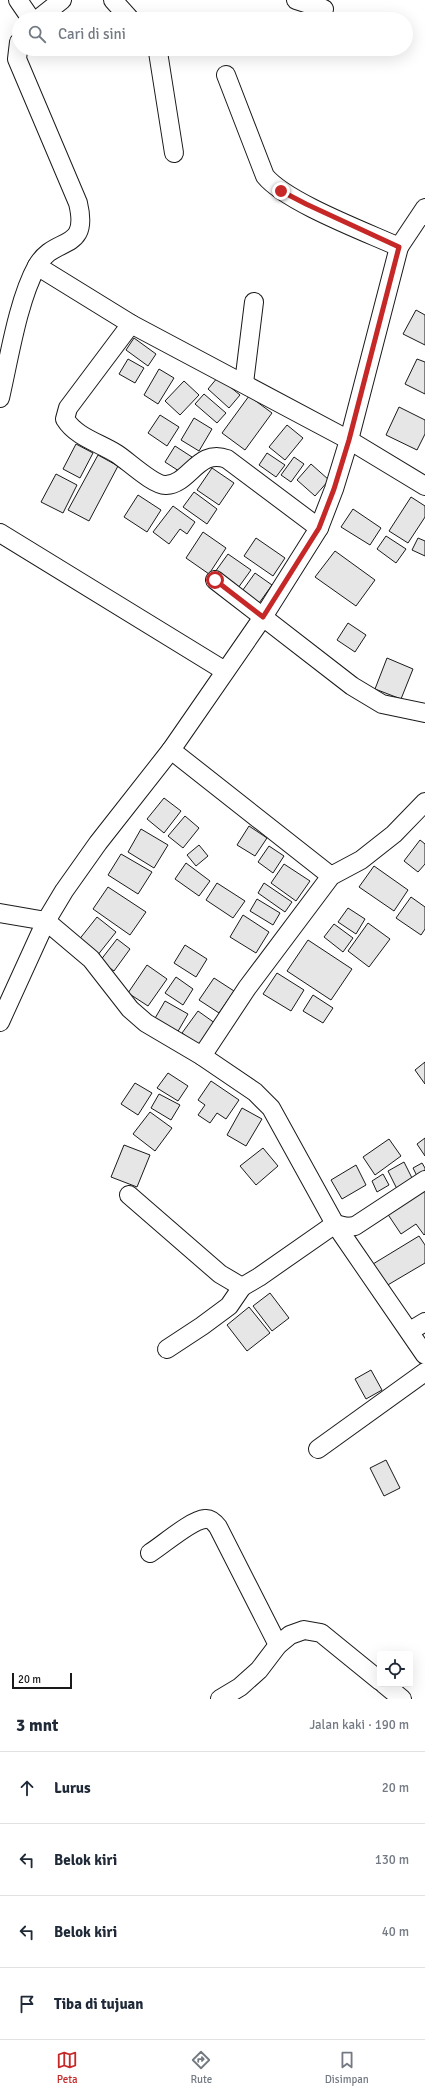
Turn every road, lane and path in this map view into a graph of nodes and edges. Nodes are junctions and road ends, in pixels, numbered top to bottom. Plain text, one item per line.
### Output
1 (18, 0) edge
2 (62, 0) edge
3 (113, 0) edge
4 (296, 0) edge
5 (324, 9) dead end
6 (26, 12) edge
7 (47, 12) edge
8 (124, 12) edge
9 (17, 56) edge
10 (159, 56) edge
11 (226, 75) dead end
12 (174, 153) dead end
13 (425, 208) edge
14 (399, 247) junction
15 (36, 266) junction
16 (254, 302) dead end
17 (131, 324) junction
18 (244, 383) junction
19 (0, 398) edge
20 (349, 440) junction
21 (425, 486) edge
22 (319, 528) junction
23 (0, 533) edge
24 (215, 580) dead end
25 (263, 617) junction
26 (225, 671) junction
27 (425, 713) edge
28 (171, 750) junction
29 (425, 802) edge
30 (331, 876) junction
31 (0, 913) edge
32 (46, 922) junction
33 (0, 1022) edge
34 (202, 1056) junction
35 (425, 1180) edge
36 (129, 1195) dead end
37 (335, 1224) junction
38 (242, 1288) junction
39 (425, 1322) edge
40 (410, 1331) junction
41 (167, 1349) dead end
42 (425, 1355) edge
43 (425, 1372) edge
44 (318, 1449) dead end
45 (150, 1553) dead end
46 (278, 1645) junction
47 (377, 1679) edge
48 (388, 1687) edge
49 (220, 1699) edge
50 (402, 1699) edge

1 - 6 street
2 - 7 street
3 - 8 street
4 - 5 street
9 - 15 street
10 - 12 street
11 - 14 street
13 - 14 street
14 - 20 street
15 - 17 street
15 - 19 street
16 - 18 street
17 - 18 street
17 - 22 street
18 - 20 street
20 - 21 street
20 - 22 street
22 - 25 street
23 - 26 street
24 - 25 street
25 - 26 street
25 - 27 street
26 - 28 street
28 - 30 street
28 - 32 street
29 - 30 street
30 - 34 street
31 - 32 street
32 - 33 street
32 - 34 street
34 - 37 street
35 - 37 street
36 - 38 street
37 - 38 street
37 - 40 street
38 - 41 street
39 - 40 street
40 - 42 street
43 - 44 street
45 - 46 street
46 - 47 street
46 - 49 street
48 - 50 street

